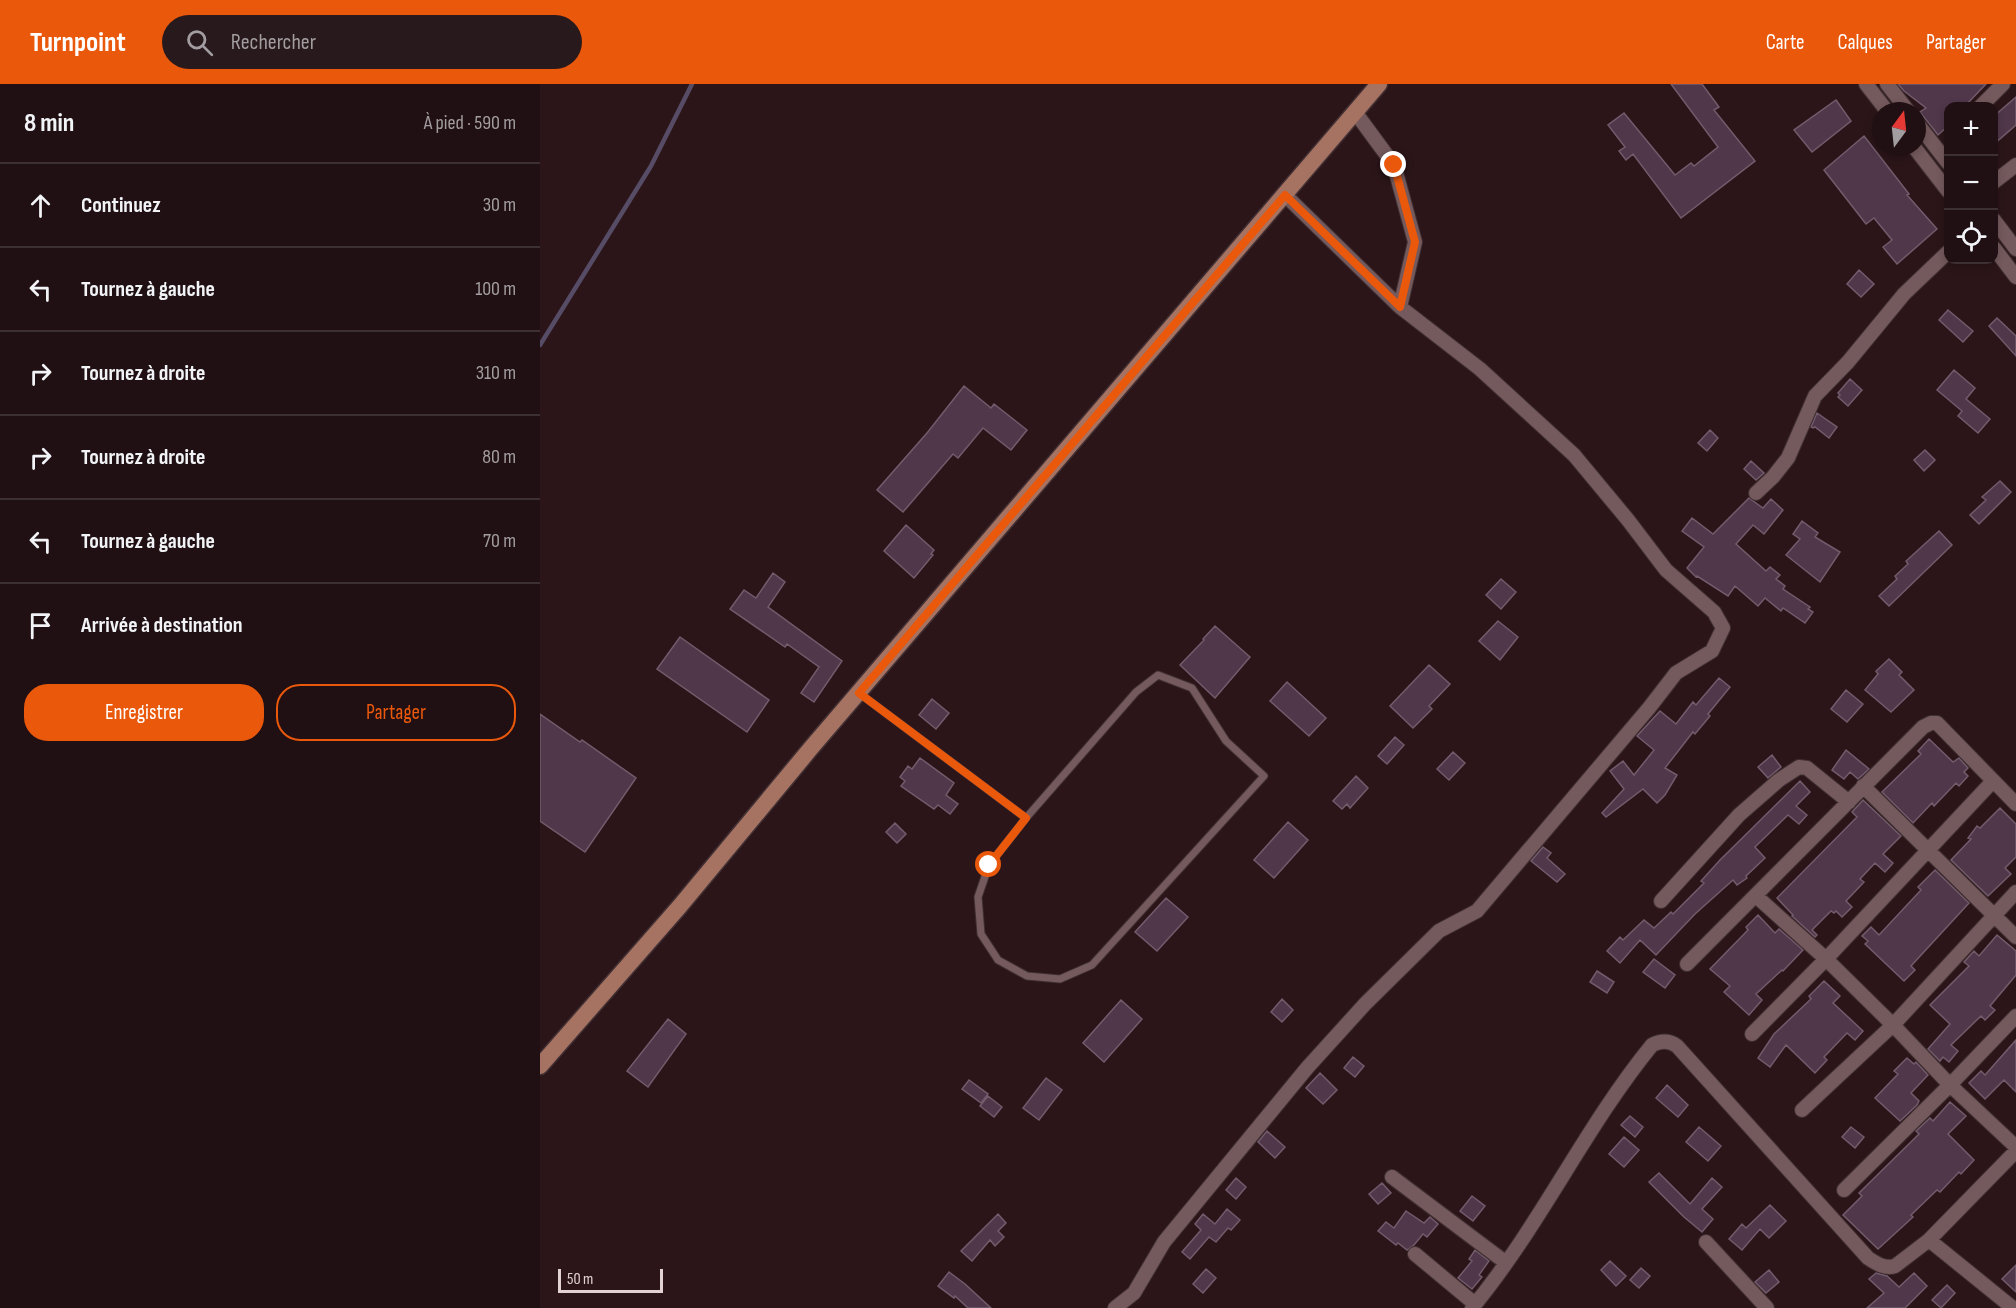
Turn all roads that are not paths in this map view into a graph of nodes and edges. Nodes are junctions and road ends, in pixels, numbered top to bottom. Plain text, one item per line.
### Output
1 (1379, 84) edge
2 (1866, 84) edge
3 (1887, 84) edge
4 (2003, 84) edge
5 (1880, 102) edge
6 (1901, 102) edge
7 (1986, 102) edge
8 (1355, 112) junction
9 (1926, 131) edge
10 (1944, 146) edge
11 (1921, 156) edge
12 (1926, 163) junction
13 (2016, 165) edge
14 (1998, 179) edge
15 (1944, 186) edge
16 (1285, 195) junction
17 (1998, 225) edge
18 (2016, 249) edge
19 (1998, 253) edge
20 (1944, 256) edge
21 (2016, 277) edge
22 (1400, 307) junction
23 (1756, 493) dead end
24 (859, 693) junction
25 (1994, 781) junction
26 (1863, 786) junction
27 (1849, 802) junction
28 (2016, 804) edge
29 (1026, 818) junction
30 (1930, 850) junction
31 (2016, 892) edge
32 (1755, 896) junction
33 (1661, 901) dead end
34 (1994, 916) junction
35 (2016, 937) edge
36 (1826, 959) junction
37 (1688, 964) dead end
38 (2016, 1016) edge
39 (1893, 1025) junction
40 (1752, 1034) dead end
41 (540, 1066) edge
42 (1950, 1085) junction
43 (1802, 1110) dead end
44 (2016, 1149) edge
45 (1392, 1177) dead end
46 (1844, 1190) dead end
47 (1929, 1240) junction
48 (1706, 1242) dead end
49 (1415, 1254) dead end
50 (1505, 1262) junction
51 (1473, 1306) edge
52 (1115, 1308) edge
53 (1767, 1308) edge
54 (2013, 1308) edge

1 - 8 main road
2 - 5 street
3 - 6 street
4 - 7 street
8 - 16 main road
8 - 22 street
9 - 10 street
10 - 12 street
11 - 12 street
12 - 15 street
13 - 14 street
16 - 22 street
16 - 24 main road
17 - 18 street
19 - 21 street
20 - 23 street
22 - 52 street
24 - 29 lane
24 - 41 main road
25 - 26 street
25 - 28 street
25 - 30 street
26 - 27 street
26 - 30 street
27 - 32 street
27 - 33 street
29 - 29 lane
30 - 34 street
30 - 36 street
31 - 34 street
32 - 36 street
32 - 37 street
34 - 35 street
34 - 39 street
36 - 39 street
36 - 40 street
38 - 42 street
39 - 42 street
39 - 43 street
42 - 44 street
42 - 46 street
44 - 47 street
45 - 50 street
47 - 50 street
47 - 54 street
48 - 53 street
49 - 51 street
50 - 51 street

